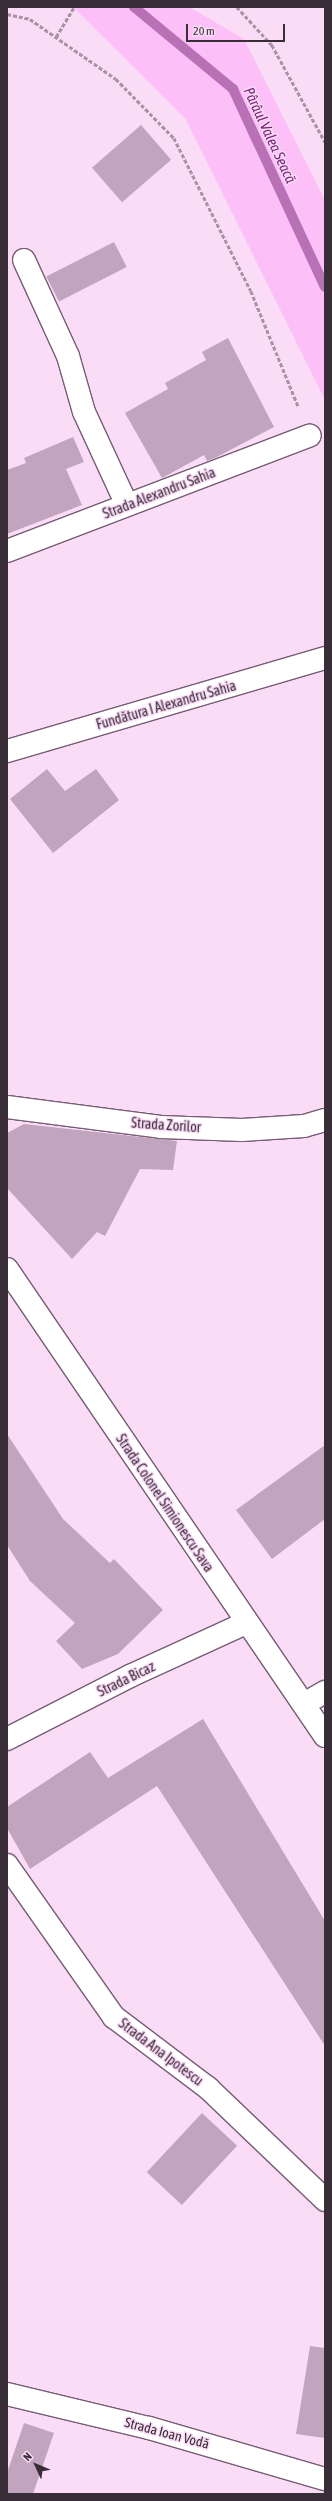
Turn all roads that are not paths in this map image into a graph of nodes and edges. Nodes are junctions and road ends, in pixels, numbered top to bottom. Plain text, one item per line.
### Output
1 (24, 260) dead end
2 (310, 435) road end
3 (127, 505) junction
4 (7, 551) edge
5 (325, 658) edge
6 (7, 752) edge
7 (7, 1107) edge
8 (325, 1120) edge
9 (7, 1269) edge
10 (246, 1623) junction
11 (325, 1692) edge
12 (304, 1704) junction
13 (325, 1736) edge
14 (7, 1739) edge
15 (7, 1865) edge
16 (325, 2200) edge
17 (7, 2394) edge
18 (325, 2479) edge

1 - 3 street
2 - 3 street, Strada Alexandru Sahia
3 - 4 street, Strada Alexandru Sahia
5 - 6 street, Fundătura I Alexandru Sahia
7 - 8 street, Strada Zorilor
9 - 10 street, Strada Colonel Simionescu Sava
10 - 12 street, Strada Colonel Simionescu Sava
10 - 14 street, Strada Bicaz
11 - 12 street
12 - 13 street, Strada Colonel Simionescu Sava
15 - 16 street, Strada Ana Ipotescu
17 - 18 street, Strada Ioan Vodă

